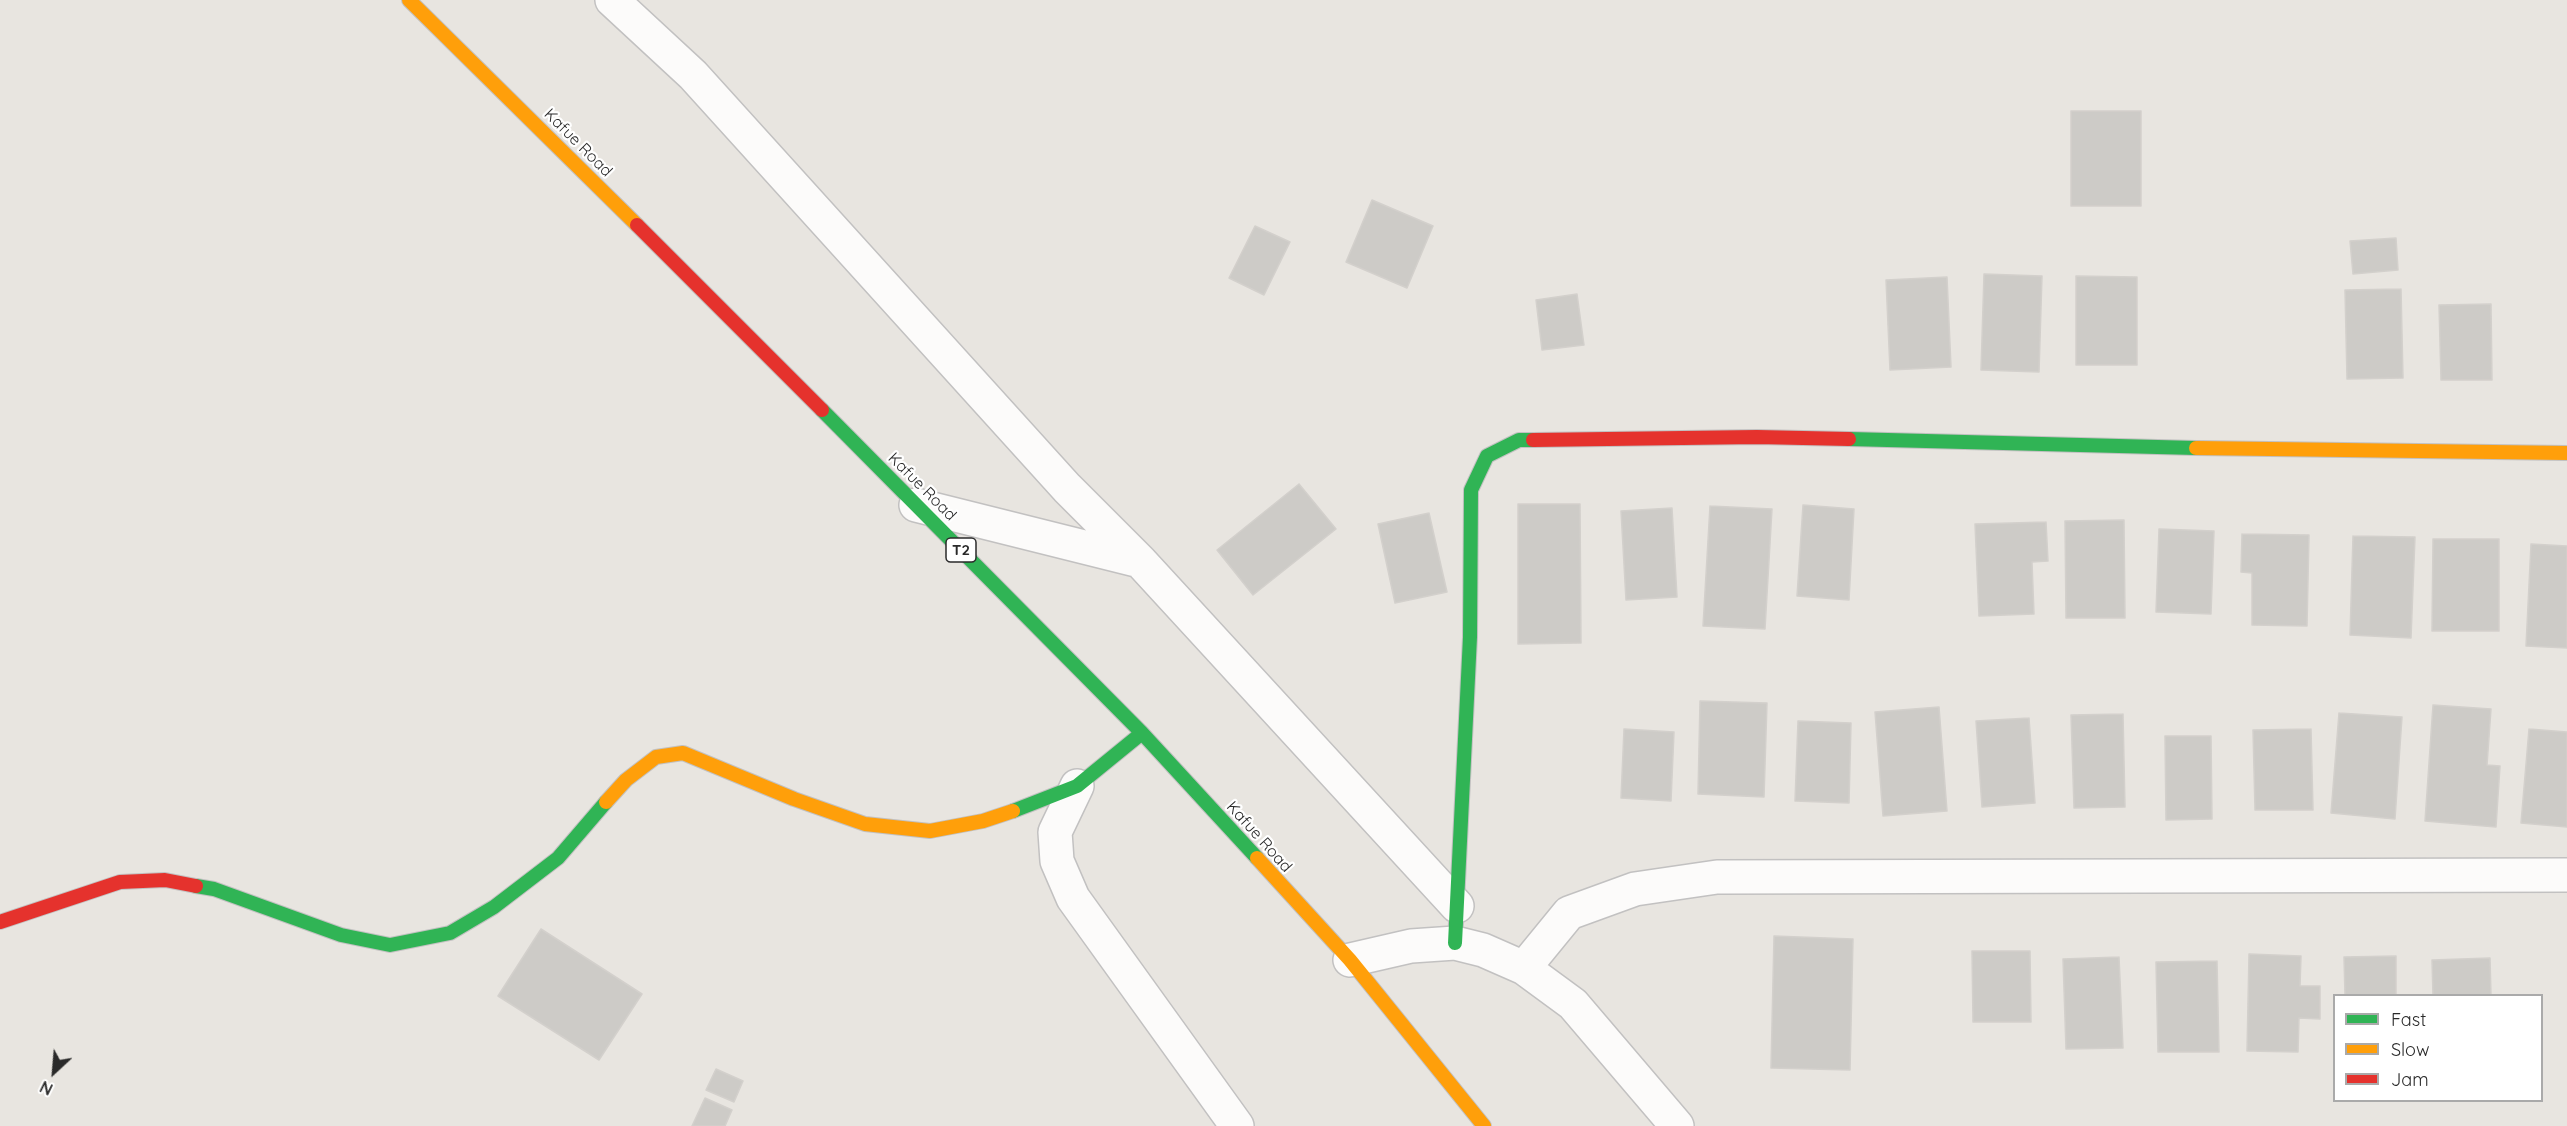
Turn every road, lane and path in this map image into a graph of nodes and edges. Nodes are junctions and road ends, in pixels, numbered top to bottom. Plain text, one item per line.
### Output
1 (409, 0) edge
2 (612, 0) edge
3 (2567, 453) edge
4 (916, 505) junction
5 (1140, 561) junction
6 (1142, 733) junction
7 (1077, 786) junction
8 (2567, 875) edge
9 (1457, 906) junction
10 (0, 922) edge
11 (1455, 943) junction
12 (1350, 960) junction
13 (1524, 968) junction
14 (1238, 1126) edge
15 (1484, 1126) edge
16 (1677, 1126) edge

1 - 4 main road, Kafue Road / T2
2 - 5 street
3 - 9 main road
4 - 5 street
4 - 6 main road, Kafue Road / T2
5 - 9 street
6 - 7 main road
6 - 12 main road, Kafue Road / T2
7 - 10 main road
7 - 14 street
8 - 13 street
9 - 11 main road
11 - 12 street
11 - 13 street
12 - 15 main road, Kafue Road / T2
13 - 16 street

